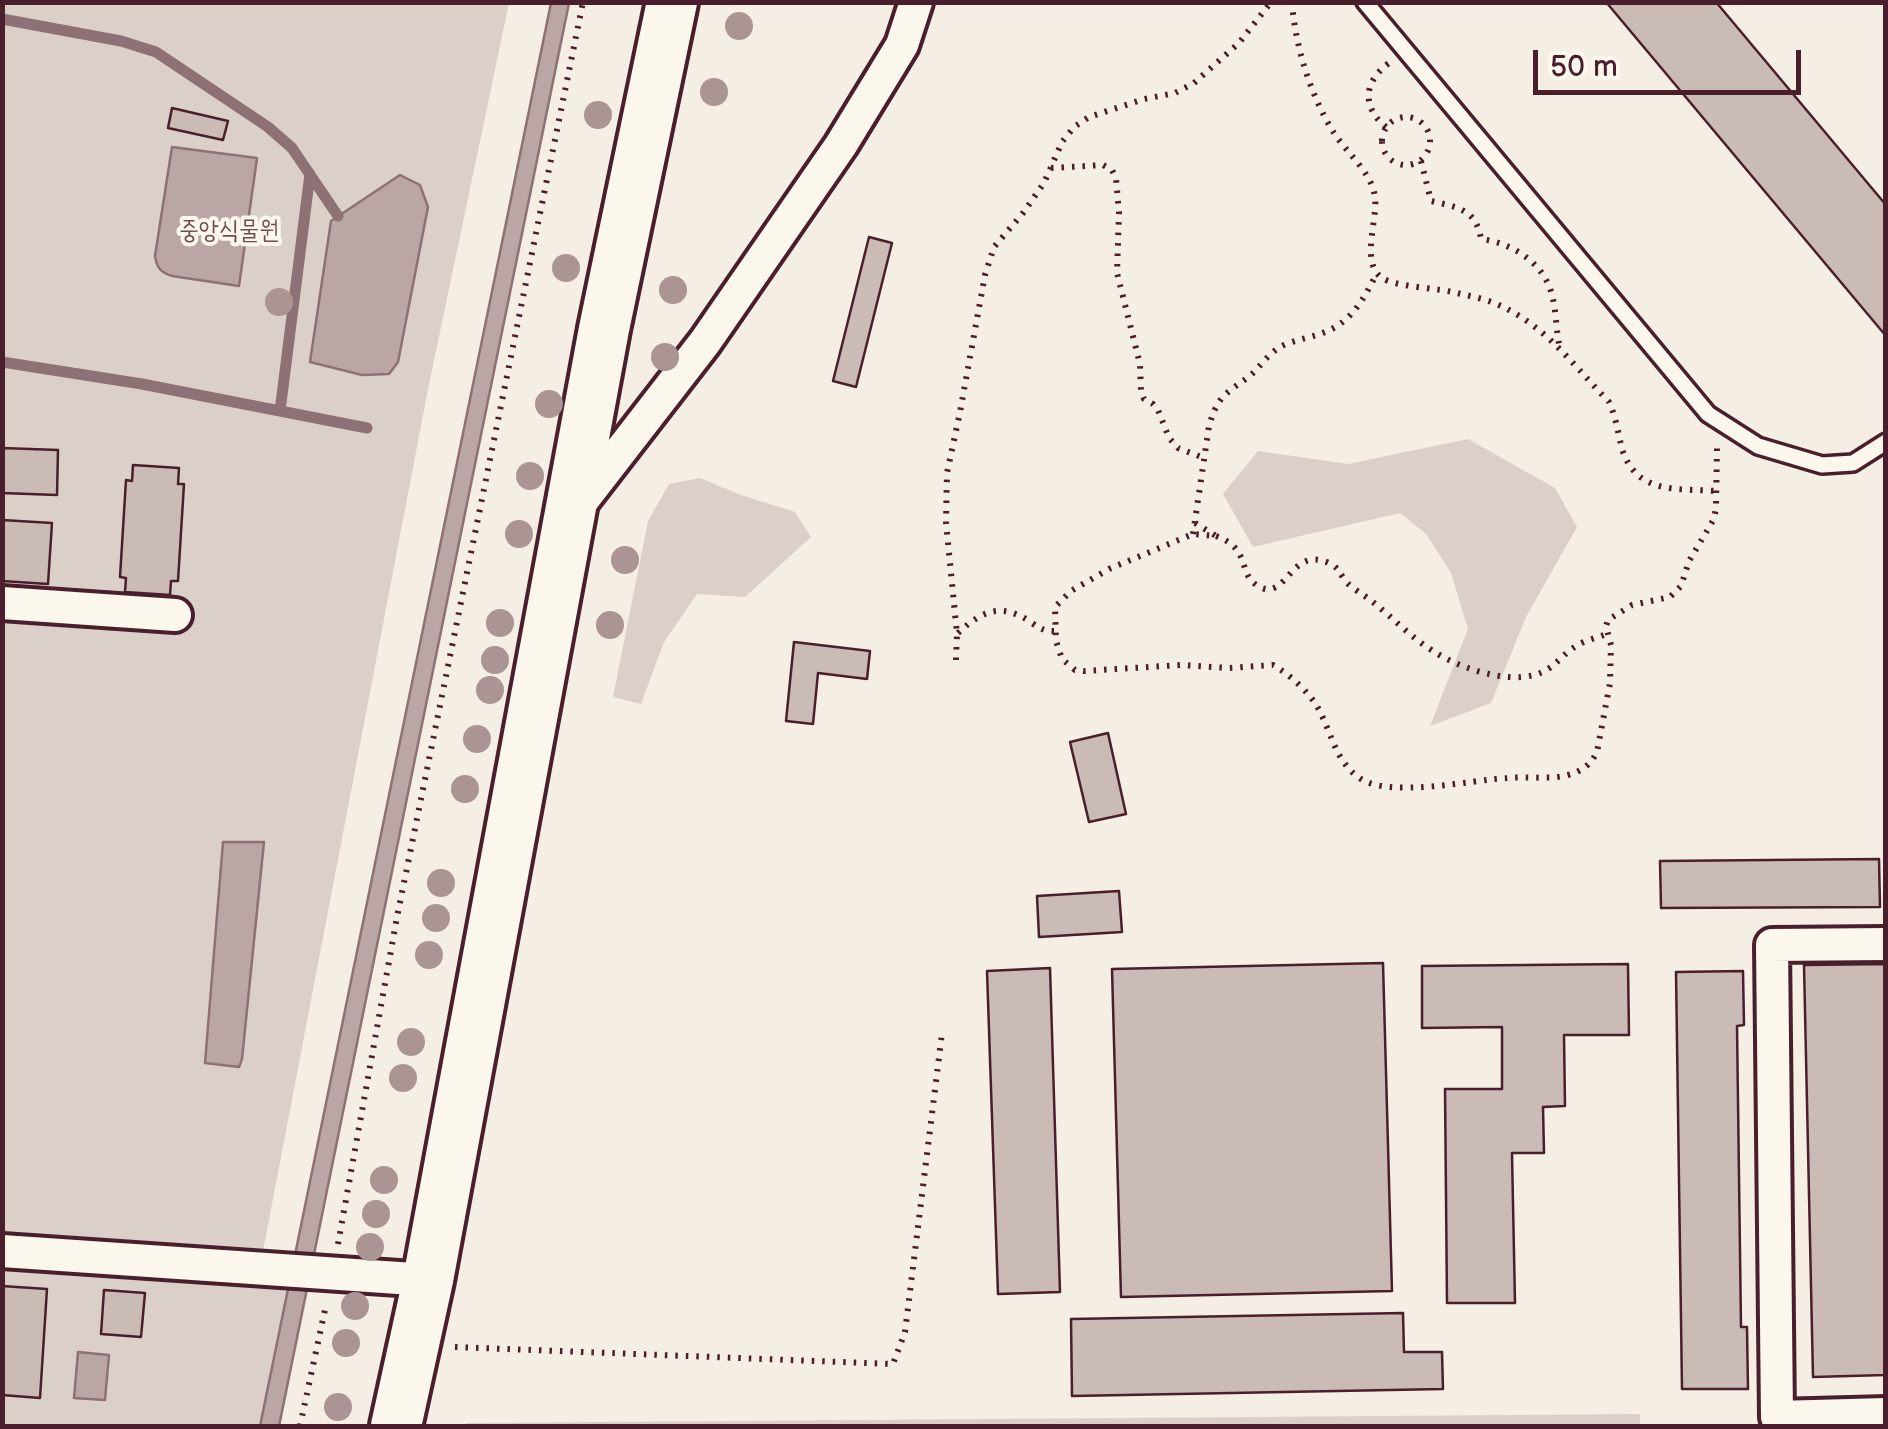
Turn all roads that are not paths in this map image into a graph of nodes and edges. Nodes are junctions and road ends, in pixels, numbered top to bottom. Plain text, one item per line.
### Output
1 (672, 2) edge
2 (916, 2) edge
3 (1364, 2) edge
4 (1886, 442) edge
5 (569, 518) junction
6 (2, 604) edge
7 (174, 614) dead end
8 (1886, 944) edge
9 (2, 1252) edge
10 (428, 1280) junction
11 (1886, 1414) edge
12 (396, 1426) edge

1 - 5 main road
2 - 5 street
3 - 4 lane
5 - 10 main road
6 - 7 street
8 - 11 street
9 - 10 street
10 - 12 main road

